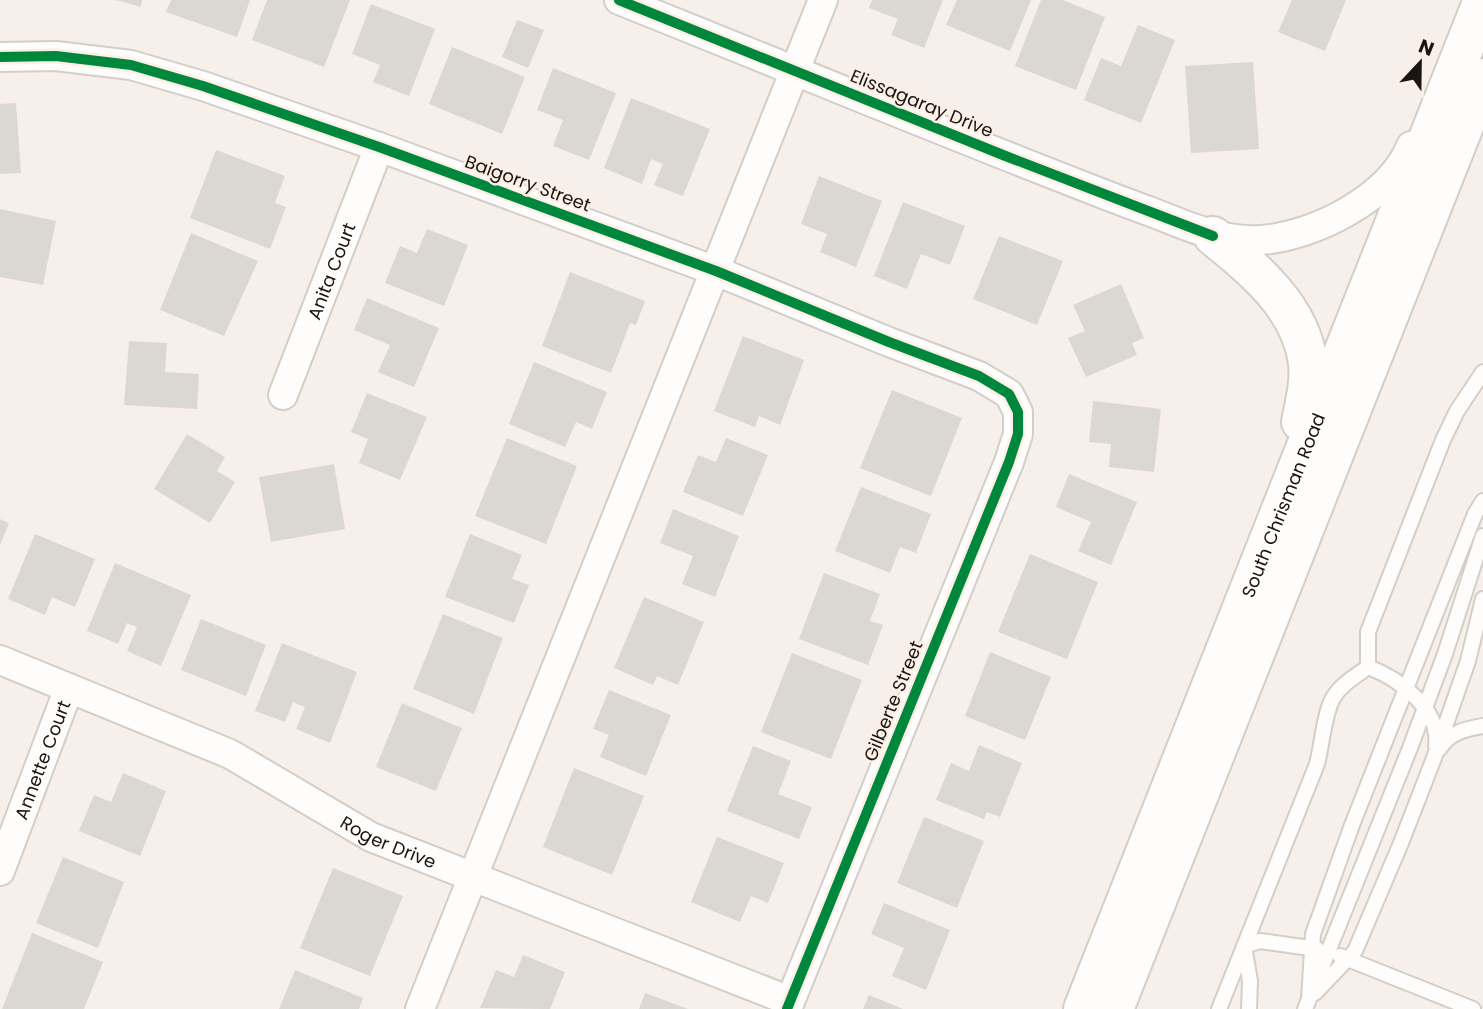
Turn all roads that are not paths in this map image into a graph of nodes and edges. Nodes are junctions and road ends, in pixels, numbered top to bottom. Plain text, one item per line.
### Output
1 (619, 0) edge
2 (823, 0) edge
3 (1469, 0) edge
4 (1483, 0) edge
5 (0, 57) edge
6 (795, 71) junction
7 (1483, 78) edge
8 (379, 147) junction
9 (1213, 236) junction
10 (716, 271) junction
11 (1483, 372) edge
12 (283, 395) dead end
13 (1018, 412) joint
14 (1483, 501) edge
15 (1483, 536) edge
16 (1483, 599) edge
17 (0, 660) edge
18 (1368, 667) junction
19 (69, 688) junction
20 (1406, 688) junction
21 (1424, 710) junction
22 (1483, 726) edge
23 (1434, 758) junction
24 (1155, 828) junction
25 (0, 872) edge
26 (472, 876) junction
27 (1244, 946) junction
28 (1311, 948) junction
29 (1328, 951) junction
30 (1349, 959) junction
31 (1307, 1004) edge
32 (788, 1005) edge
33 (1475, 1008) edge
34 (420, 1009) edge
35 (1083, 1009) edge
36 (1114, 1009) edge
37 (1219, 1009) edge
38 (1249, 1009) edge

1 - 6 street, Elissagaray Drive
2 - 6 street
3 - 9 street, Elissagaray Drive
4 - 24 street, South Chrisman Road
5 - 8 street, Baigorry Street
6 - 9 street, Elissagaray Drive
6 - 10 street
7 - 36 street, South Chrisman Road
8 - 10 street, Baigorry Street
8 - 12 street, Anita Court
9 - 24 street
10 - 13 street, Baigorry Street
10 - 26 street
11 - 18 lane
13 - 32 street, Gilberte Street
14 - 20 lane
15 - 21 lane
16 - 23 lane
17 - 19 street, Roger Drive
18 - 20 lane
18 - 27 lane
19 - 25 street, Annette Court
19 - 26 street, Roger Drive
20 - 21 lane
20 - 28 lane
21 - 23 lane
21 - 29 lane
22 - 23 lane
23 - 30 lane
24 - 35 street, South Chrisman Road
26 - 32 street, Roger Drive
26 - 34 street
27 - 28 lane
27 - 37 lane
27 - 38 lane
28 - 29 lane
28 - 31 lane
29 - 30 lane
29 - 31 lane
30 - 31 lane
30 - 33 lane

